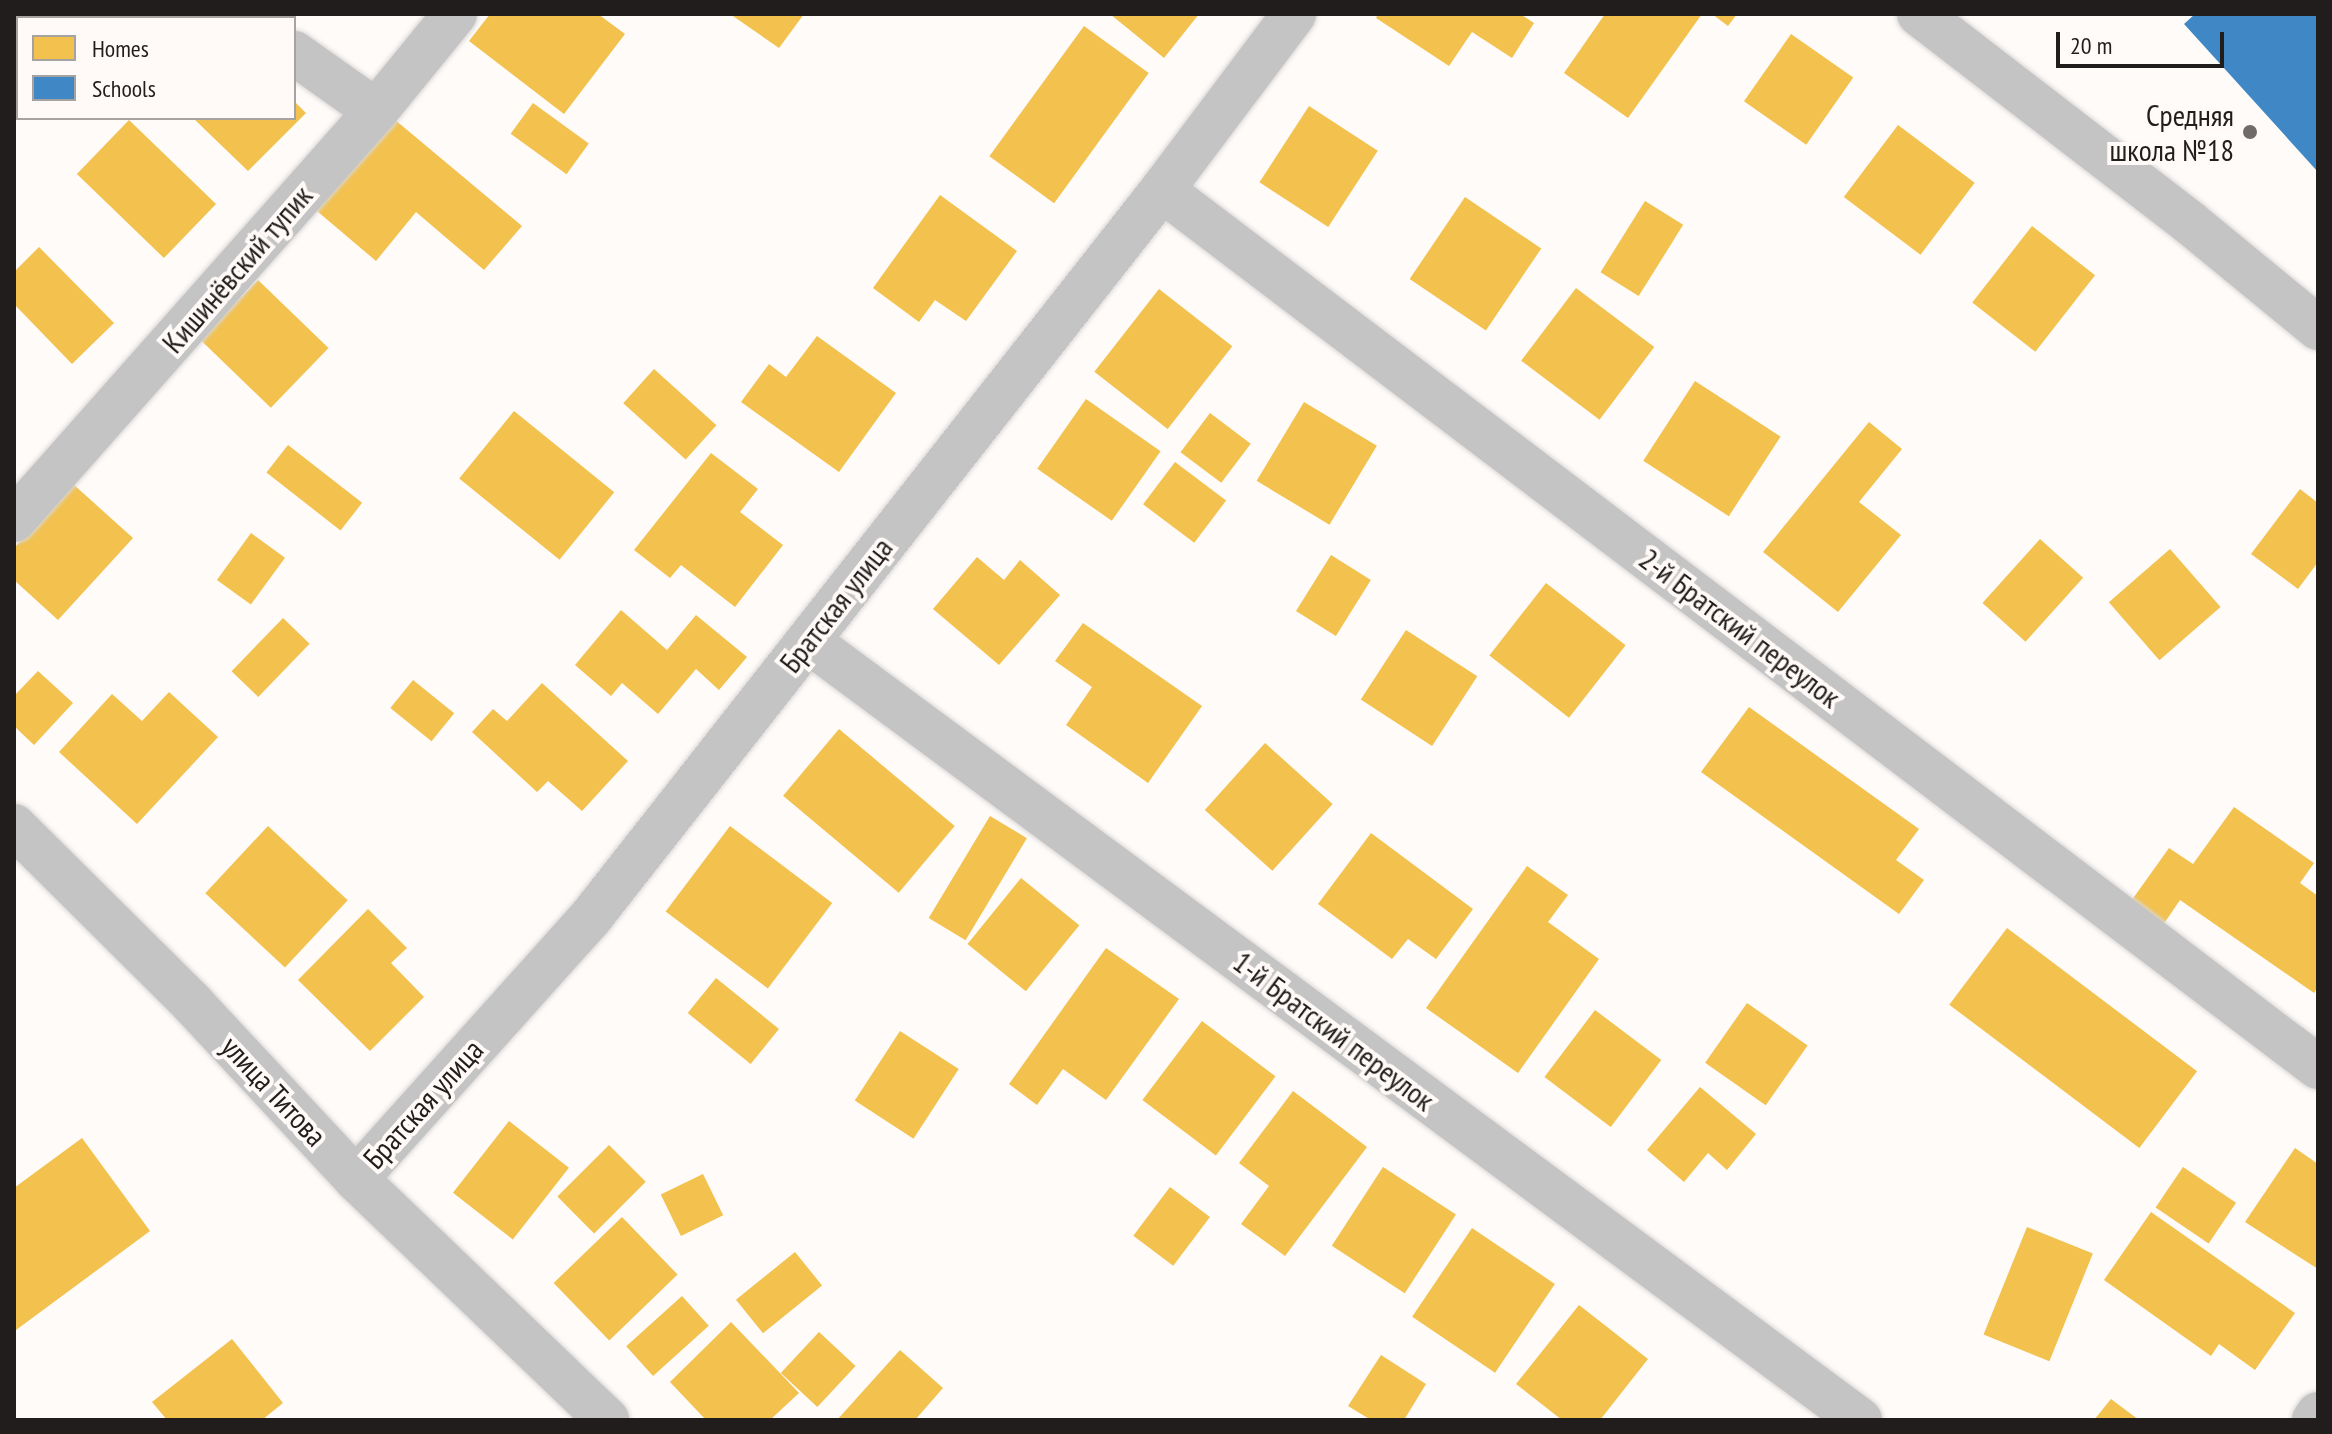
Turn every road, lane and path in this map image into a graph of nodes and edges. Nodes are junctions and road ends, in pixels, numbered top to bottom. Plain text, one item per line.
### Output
1 (455, 14) edge
2 (1294, 14) edge
3 (1919, 14) edge
4 (296, 54) edge
5 (376, 111) junction
6 (1162, 190) junction
7 (2318, 328) edge
8 (14, 520) edge
9 (808, 641) junction
10 (14, 826) edge
11 (2318, 1067) edge
12 (356, 1179) junction
13 (2318, 1414) edge
14 (607, 1420) edge
15 (1860, 1420) edge
16 (2314, 1420) edge

1 - 5 street, Кишинёвский тупик
2 - 6 street, Братская улица
3 - 7 street
4 - 5 street
5 - 8 street, Кишинёвский тупик
6 - 9 street, Братская улица
6 - 11 street, 2-й Братский переулок
9 - 12 street, Братская улица
9 - 15 street, 1-й Братский переулок
10 - 12 street, улица Титова
12 - 14 street, улица Титова
13 - 16 street

